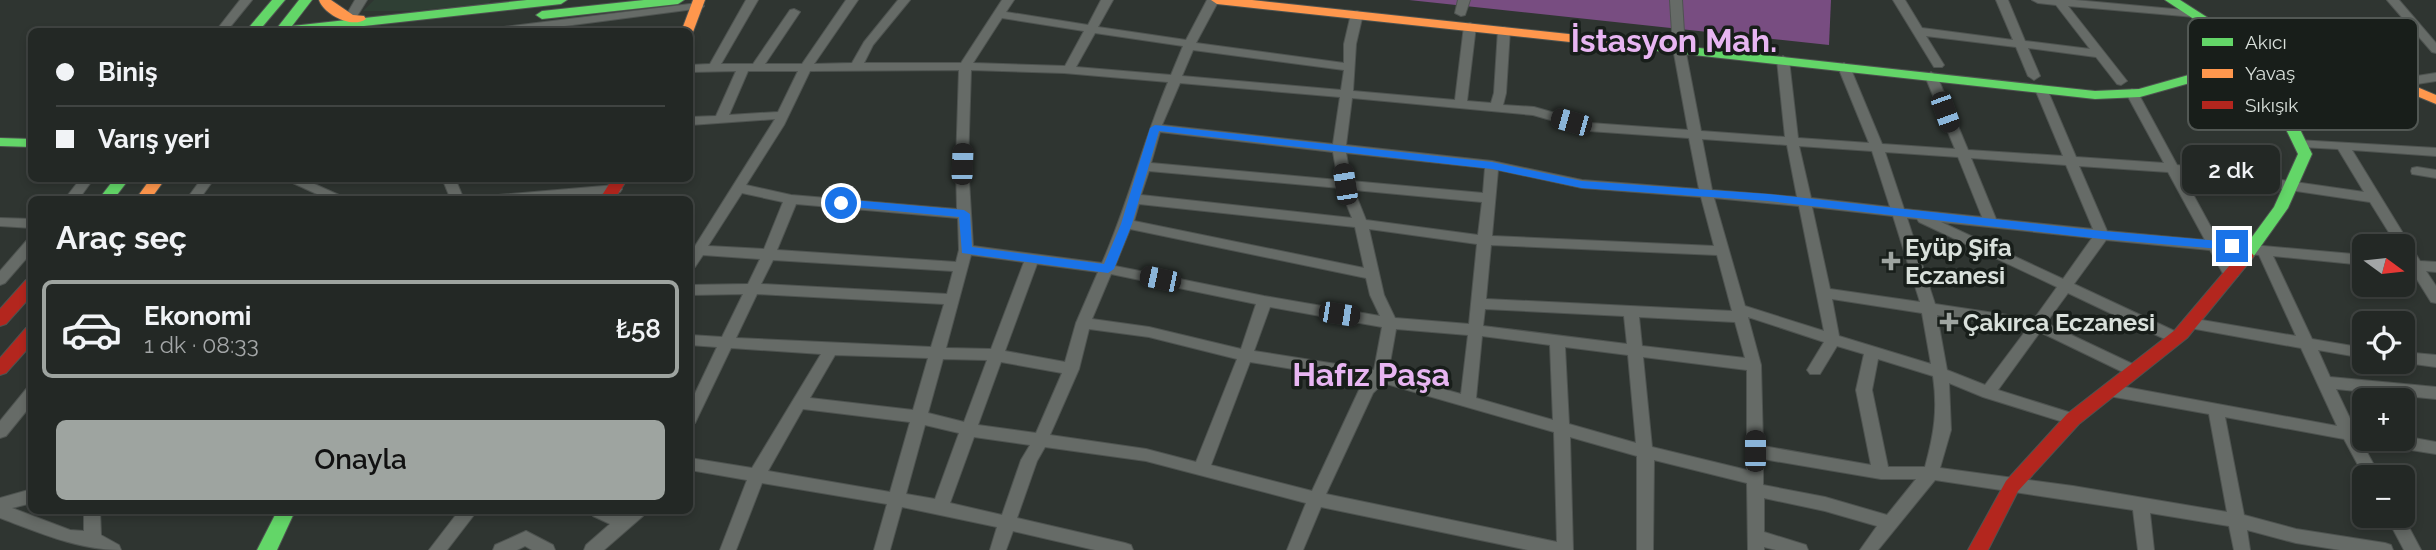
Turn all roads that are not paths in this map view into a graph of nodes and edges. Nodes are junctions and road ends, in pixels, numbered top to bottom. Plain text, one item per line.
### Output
1 (246, 0) edge
2 (279, 0) edge
3 (306, 0) edge
4 (325, 0) edge
5 (361, 0) edge
6 (561, 0) edge
7 (678, 0) edge
8 (752, 0) edge
9 (852, 0) edge
10 (904, 0) edge
11 (1008, 0) edge
12 (1107, 0) edge
13 (1215, 0) edge
14 (1338, 0) edge
15 (1676, 0) edge
16 (1899, 0) edge
17 (2002, 0) edge
18 (2038, 0) edge
19 (2171, 0) edge
20 (2177, 0) edge
21 (2393, 0) edge
22 (2059, 2) edge
23 (699, 3) edge
24 (794, 12) dead end
25 (1465, 13) edge
26 (999, 14) junction
27 (1357, 14) junction
28 (2195, 14) junction
29 (2201, 18) edge
30 (2211, 18) edge
31 (2408, 18) edge
32 (351, 19) junction
33 (376, 20) junction
34 (223, 28) edge
35 (254, 28) edge
36 (280, 28) edge
37 (298, 28) edge
38 (432, 28) edge
39 (516, 28) edge
40 (689, 28) edge
41 (1091, 29) junction
42 (2418, 29) edge
43 (1504, 30) junction
44 (1917, 30) junction
45 (2018, 42) junction
46 (1679, 43) junction
47 (1190, 45) junction
48 (2436, 50) edge
49 (2100, 54) junction
50 (1783, 60) junction
51 (965, 66) junction
52 (1844, 66) junction
53 (714, 67) junction
54 (750, 67) junction
55 (806, 67) junction
56 (856, 67) junction
57 (1350, 67) junction
58 (2188, 67) edge
59 (693, 68) edge
60 (1069, 69) junction
61 (1935, 71) junction
62 (2188, 77) edge
63 (2436, 77) edge
64 (1175, 78) junction
65 (2418, 80) edge
66 (2038, 82) junction
67 (2127, 87) junction
68 (2418, 92) edge
69 (1345, 95) junction
70 (2436, 100) edge
71 (1461, 104) junction
72 (1496, 107) junction
73 (783, 115) junction
74 (721, 118) junction
75 (693, 121) edge
76 (1155, 128) junction
77 (2294, 130) edge
78 (1697, 132) junction
79 (1793, 140) junction
80 (0, 142) edge
81 (28, 143) edge
82 (2301, 143) junction
83 (2342, 145) junction
84 (1877, 146) junction
85 (1339, 149) junction
86 (1962, 152) junction
87 (2436, 152) edge
88 (2072, 161) junction
89 (1492, 165) junction
90 (1144, 166) junction
91 (2171, 168) junction
92 (2417, 171) dead end
93 (2436, 174) edge
94 (85, 182) edge
95 (120, 182) edge
96 (156, 182) edge
97 (206, 182) edge
98 (298, 182) edge
99 (1345, 184) junction
100 (2292, 184) junction
101 (739, 188) junction
102 (614, 189) edge
103 (1706, 193) junction
104 (73, 196) edge
105 (108, 196) edge
106 (145, 196) edge
107 (195, 196) edge
108 (334, 196) edge
109 (533, 196) edge
110 (1489, 198) junction
111 (2375, 198) junction
112 (791, 199) junction
113 (1134, 199) junction
114 (1804, 202) junction
115 (1903, 213) junction
116 (964, 214) junction
117 (0, 222) edge
118 (1991, 222) junction
119 (28, 224) edge
120 (1126, 224) junction
121 (1361, 225) junction
122 (2394, 234) edge
123 (2102, 235) junction
124 (1483, 240) junction
125 (2212, 244) junction
126 (28, 248) edge
127 (2257, 249) junction
128 (699, 250) junction
129 (966, 250) junction
130 (1723, 251) junction
131 (769, 254) junction
132 (693, 259) edge
133 (1032, 259) junction
134 (2352, 259) edge
135 (2415, 265) edge
136 (962, 267) junction
137 (2436, 267) edge
138 (1108, 269) junction
139 (2415, 271) edge
140 (1373, 275) junction
141 (2231, 276) junction
142 (0, 280) edge
143 (2065, 286) junction
144 (28, 288) edge
145 (752, 289) junction
146 (693, 290) edge
147 (1825, 293) junction
148 (2436, 298) edge
149 (953, 299) junction
150 (1264, 301) junction
151 (1479, 304) junction
152 (1928, 309) junction
153 (1631, 312) junction
154 (1740, 313) junction
155 (0, 320) edge
156 (1083, 323) junction
157 (1390, 323) junction
158 (2190, 323) junction
159 (2038, 324) junction
160 (1474, 330) junction
161 (28, 337) edge
162 (2176, 338) junction
163 (693, 340) edge
164 (1833, 340) junction
165 (1557, 341) junction
166 (726, 342) junction
167 (2309, 345) junction
168 (831, 349) junction
169 (1635, 351) junction
170 (2352, 351) edge
171 (937, 352) junction
172 (1871, 352) junction
173 (995, 355) junction
174 (1244, 355) junction
175 (2415, 359) edge
176 (2436, 361) edge
177 (1754, 366) junction
178 (0, 369) edge
179 (1071, 369) junction
180 (1815, 370) dead end
181 (2134, 371) junction
182 (1940, 373) junction
183 (1380, 377) junction
184 (2326, 382) junction
185 (2109, 390) junction
186 (1988, 393) junction
187 (2436, 393) edge
188 (28, 397) edge
189 (1468, 403) junction
190 (799, 404) junction
191 (2216, 411) junction
192 (693, 413) edge
193 (919, 417) junction
194 (2073, 419) junction
195 (2352, 427) edge
196 (1560, 428) junction
197 (970, 430) junction
198 (0, 432) edge
199 (2352, 435) edge
200 (1040, 441) junction
201 (2415, 445) edge
202 (2436, 448) edge
203 (1755, 451) junction
204 (1645, 452) junction
205 (693, 464) edge
206 (1202, 468) junction
207 (1881, 473) junction
208 (1931, 473) junction
209 (758, 474) junction
210 (1756, 485) junction
211 (2012, 485) junction
212 (28, 497) edge
213 (1316, 499) junction
214 (895, 500) junction
215 (0, 505) edge
216 (2141, 505) junction
217 (940, 507) junction
218 (0, 511) edge
219 (92, 514) edge
220 (285, 514) edge
221 (466, 514) edge
222 (605, 514) edge
223 (634, 514) edge
224 (2235, 520) junction
225 (1009, 522) junction
226 (624, 523) junction
227 (1890, 523) junction
228 (2401, 528) edge
229 (93, 539) junction
230 (1756, 544) edge
231 (113, 550) edge
232 (267, 550) edge
233 (437, 550) edge
234 (501, 550) edge
235 (547, 550) edge
236 (592, 550) edge
237 (728, 550) edge
238 (882, 550) edge
239 (999, 550) edge
240 (1125, 550) edge
241 (1295, 550) edge
242 (1563, 550) edge
243 (1645, 550) edge
244 (1800, 550) edge
245 (1868, 550) edge
246 (1978, 550) edge
247 (2146, 550) edge
248 (2242, 550) edge
249 (2385, 550) edge
250 (2413, 550) edge

1 - 34 street
2 - 35 main road
3 - 36 main road
4 - 32 main road
5 - 32 street
6 - 33 main road
7 - 38 main road
8 - 53 street
9 - 55 street
10 - 56 street
11 - 26 street
12 - 41 street
13 - 27 main road
13 - 47 street
14 - 25 main road
15 - 46 street
16 - 44 street
17 - 45 street
18 - 22 street
19 - 28 main road
20 - 30 main road
21 - 31 street
22 - 28 street
22 - 49 street
23 - 39 street
23 - 40 main road
24 - 54 street
25 - 27 main road
25 - 43 main road
25 - 46 main road
25 - 71 street
26 - 41 street
26 - 51 street
27 - 57 street
28 - 29 main road
32 - 33 main road
33 - 37 main road
41 - 47 street
41 - 60 street
42 - 48 street
43 - 46 main road
43 - 72 street
44 - 45 street
44 - 61 street
45 - 49 street
45 - 66 street
46 - 50 main road
46 - 61 main road
46 - 78 street
47 - 57 street
47 - 64 street
49 - 67 street
50 - 52 main road
50 - 79 street
51 - 56 street
51 - 60 street
51 - 116 street
52 - 61 main road
52 - 84 street
53 - 54 street
53 - 59 street
54 - 55 street
54 - 74 street
55 - 56 street
55 - 73 street
57 - 69 street
58 - 67 main road
60 - 64 street
61 - 66 main road
61 - 86 street
62 - 67 main road
63 - 65 street
64 - 69 street
64 - 76 street
66 - 67 main road
66 - 88 street
67 - 91 street
68 - 70 main road
69 - 71 street
69 - 85 street
71 - 72 street
72 - 78 street
73 - 74 street
73 - 101 street
74 - 75 street
76 - 85 street
76 - 90 street
77 - 82 main road
78 - 79 street
78 - 103 street
79 - 84 street
79 - 114 street
80 - 81 main road
82 - 83 street
82 - 100 main road
83 - 87 street
83 - 111 street
84 - 86 street
84 - 115 street
85 - 89 street
85 - 99 street
86 - 88 street
86 - 118 street
88 - 91 street
88 - 123 street
89 - 103 street
89 - 110 street
90 - 99 street
90 - 113 street
91 - 100 street
91 - 125 street
92 - 93 street
94 - 104 street
95 - 105 main road
96 - 106 main road
97 - 107 street
98 - 108 street
99 - 110 street
99 - 121 street
100 - 111 street
100 - 127 main road
101 - 112 street
101 - 128 street
102 - 109 street
103 - 114 street
103 - 130 street
110 - 124 street
111 - 122 street
112 - 116 street
112 - 131 street
113 - 120 street
113 - 121 street
114 - 115 street
114 - 147 street
115 - 118 street
115 - 143 street
115 - 152 street
116 - 129 street
117 - 119 street
118 - 123 street
120 - 138 street
120 - 140 street
121 - 124 street
121 - 140 street
123 - 125 street
123 - 143 street
124 - 130 street
124 - 151 street
125 - 127 street
125 - 141 street
126 - 142 street
127 - 134 street
127 - 141 main road
127 - 167 street
128 - 131 street
128 - 132 street
129 - 133 street
129 - 136 street
130 - 154 street
131 - 136 street
131 - 145 street
133 - 138 street
133 - 173 street
135 - 137 street
136 - 149 street
138 - 150 street
138 - 156 street
139 - 148 street
140 - 157 street
141 - 158 main road
143 - 159 street
143 - 162 street
144 - 155 main road
145 - 146 street
145 - 149 street
145 - 166 street
147 - 152 street
147 - 164 street
149 - 171 street
150 - 157 street
150 - 174 street
151 - 153 street
151 - 160 street
152 - 159 street
152 - 182 street
153 - 154 street
153 - 169 street
154 - 164 street
154 - 177 street
156 - 174 street
156 - 179 street
157 - 160 street
157 - 183 street
158 - 162 main road
158 - 167 street
159 - 181 street
159 - 186 street
160 - 165 street
160 - 189 street
161 - 178 main road
162 - 181 main road
163 - 166 street
164 - 172 street
164 - 180 street
165 - 169 street
165 - 196 street
166 - 168 street
166 - 192 street
167 - 170 street
167 - 184 street
168 - 171 street
168 - 190 street
169 - 177 street
169 - 204 street
171 - 173 street
171 - 193 street
172 - 182 street
172 - 207 street
173 - 179 street
173 - 197 street
174 - 183 street
174 - 206 street
175 - 176 street
177 - 203 street
179 - 200 street
181 - 185 main road
182 - 186 street
182 - 208 street
183 - 189 street
183 - 213 street
184 - 187 street
184 - 195 street
185 - 191 street
185 - 194 main road
186 - 194 street
188 - 198 street
189 - 196 street
190 - 193 street
190 - 209 street
191 - 199 street
191 - 224 street
193 - 197 street
193 - 214 street
194 - 211 main road
196 - 204 street
196 - 242 street
197 - 200 street
197 - 217 street
200 - 206 street
200 - 225 street
201 - 202 street
203 - 207 street
203 - 210 street
204 - 210 street
204 - 243 street
205 - 209 street
206 - 213 street
207 - 208 street
208 - 211 street
208 - 227 street
209 - 214 street
209 - 237 street
210 - 227 street
210 - 230 street
211 - 216 street
211 - 246 main road
212 - 215 street
213 - 241 street
213 - 242 street
214 - 217 street
214 - 238 street
216 - 224 street
216 - 247 street
217 - 225 street
218 - 229 street
219 - 229 street
220 - 232 main road
221 - 233 street
222 - 226 street
223 - 226 street
224 - 248 street
224 - 249 street
225 - 239 street
225 - 240 street
226 - 236 street
227 - 245 street
228 - 250 street
229 - 231 street
230 - 244 street
234 - 235 street

